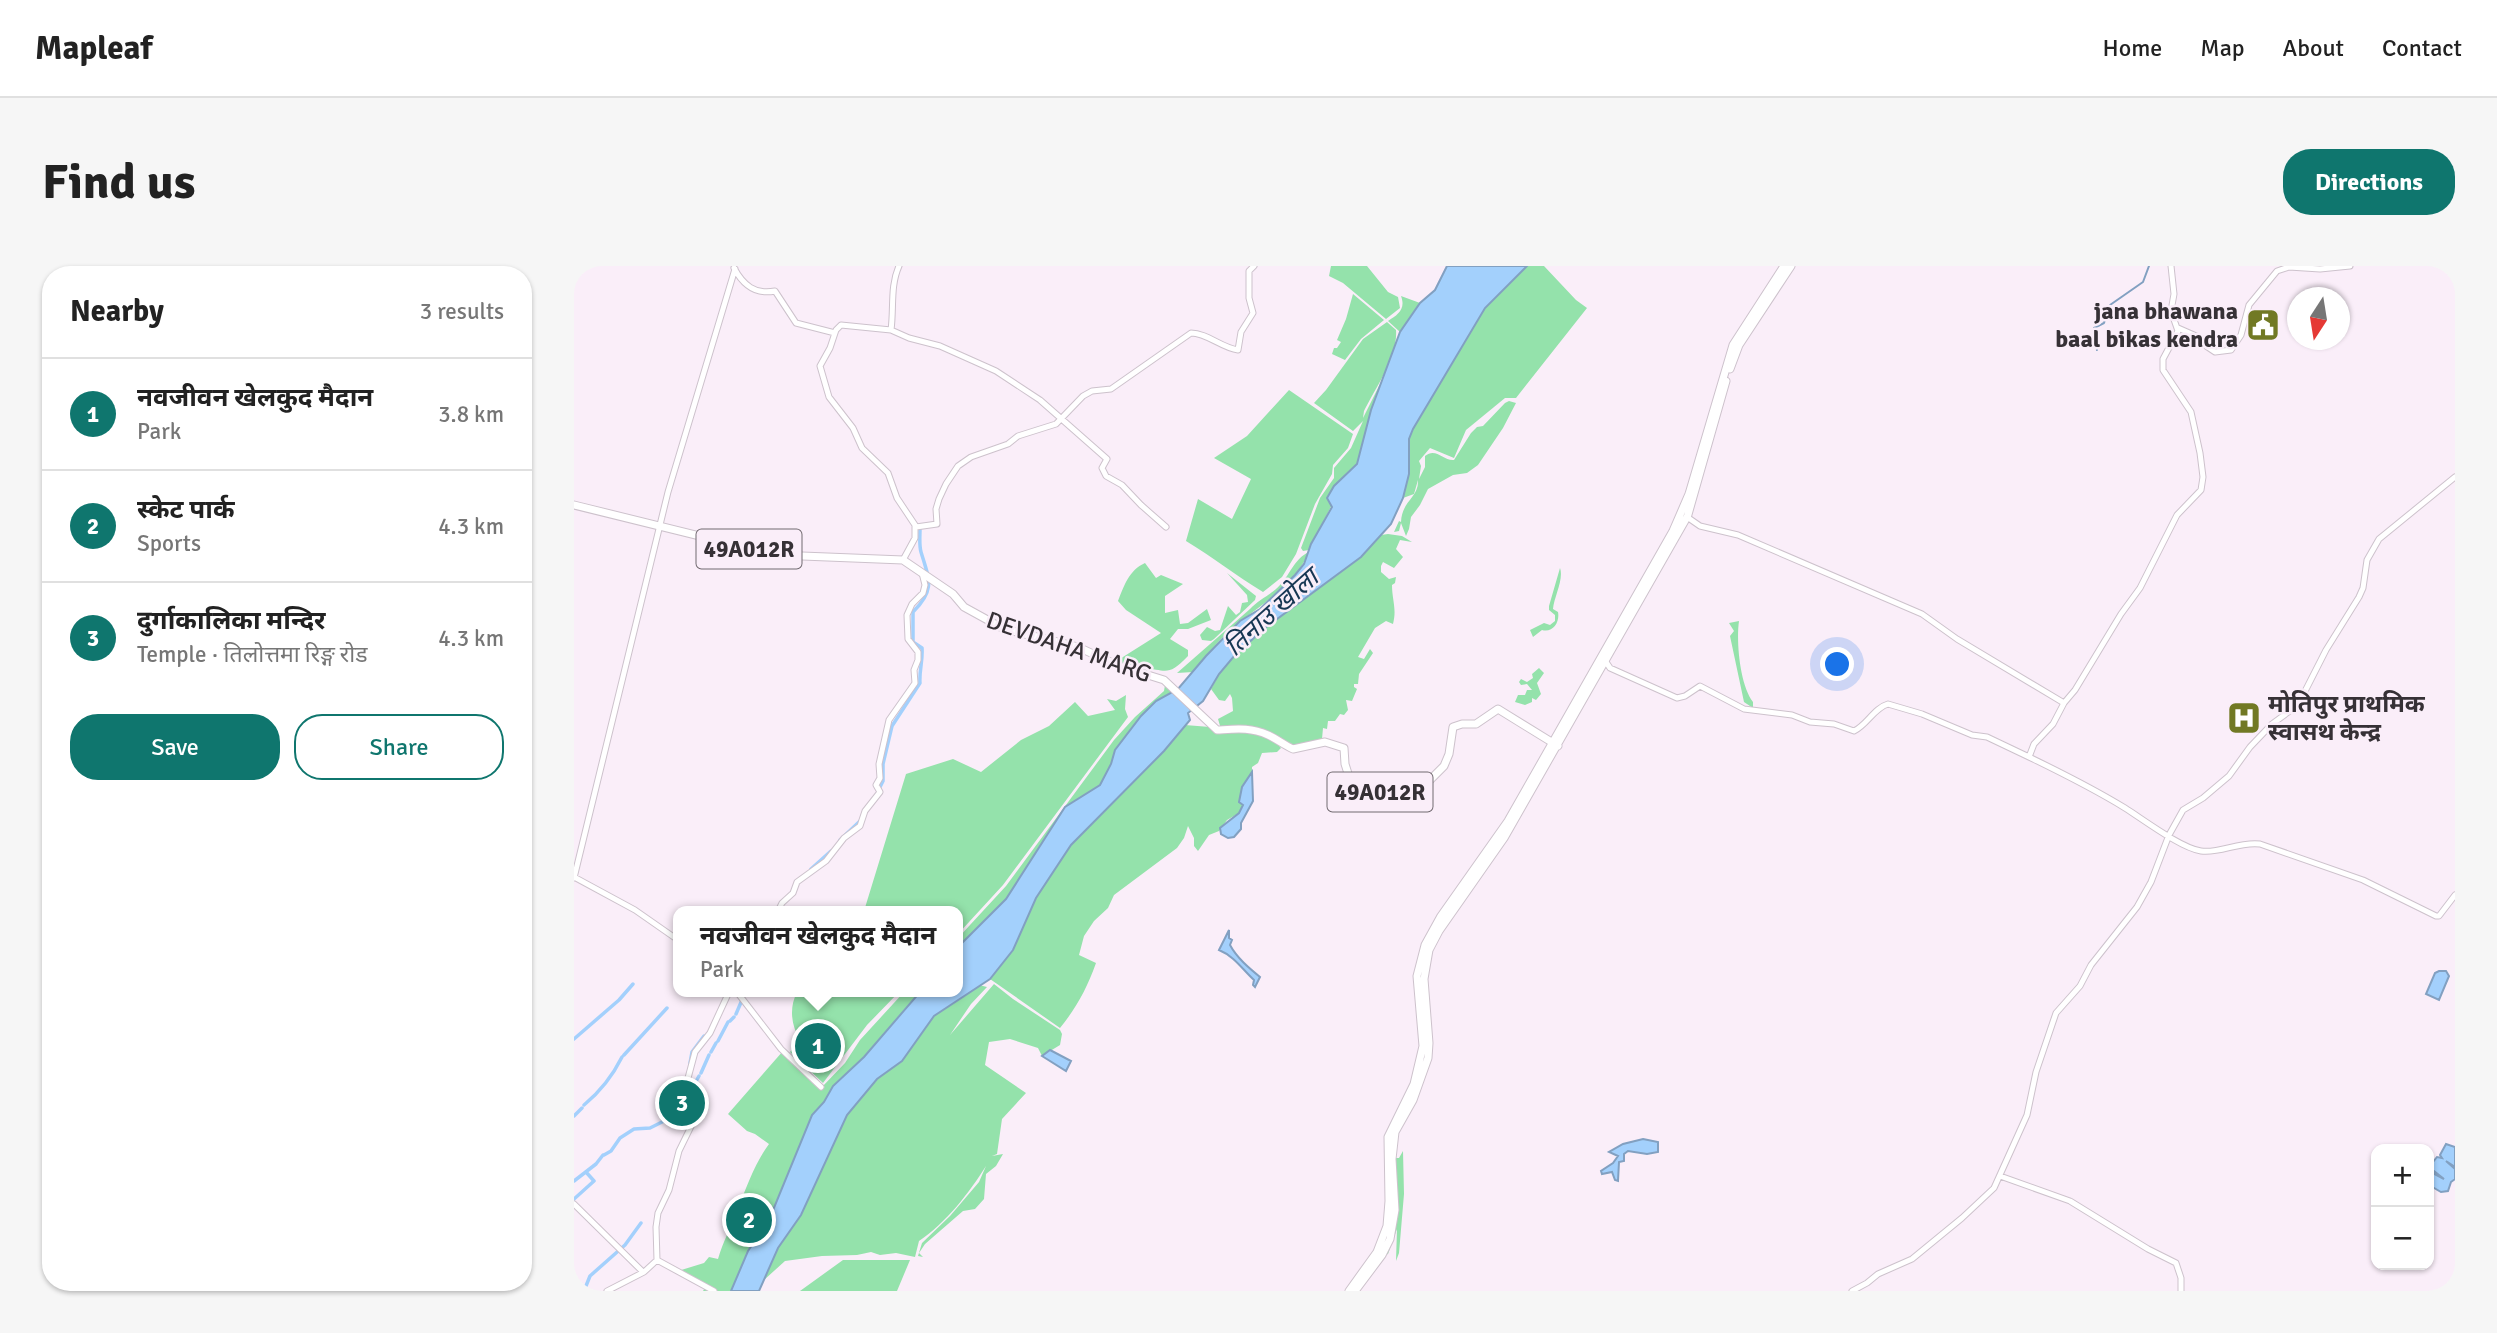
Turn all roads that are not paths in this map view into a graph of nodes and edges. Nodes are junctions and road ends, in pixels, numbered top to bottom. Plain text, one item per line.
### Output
1 (899, 266) edge
2 (1254, 266) edge
3 (1784, 266) edge
4 (1791, 266) edge
5 (2171, 266) edge
6 (2350, 266) edge
7 (734, 267) edge
8 (2178, 328) junction
9 (891, 330) junction
10 (835, 333) junction
11 (1062, 418) junction
12 (2455, 477) edge
13 (574, 505) edge
14 (1685, 516) junction
15 (660, 527) junction
16 (916, 527) junction
17 (1166, 527) dead end
18 (903, 559) junction
19 (925, 573) junction
20 (1604, 659) junction
21 (2064, 703) junction
22 (1555, 744) junction
23 (2029, 757) junction
24 (2169, 835) junction
25 (574, 877) edge
26 (2455, 895) edge
27 (780, 906) edge
28 (673, 937) edge
29 (727, 997) edge
30 (741, 997) edge
31 (821, 1087) dead end
32 (2000, 1176) junction
33 (574, 1204) edge
34 (657, 1260) junction
35 (643, 1272) junction
36 (712, 1290) edge
37 (607, 1291) edge
38 (1349, 1291) edge
39 (1355, 1291) edge
40 (1852, 1291) edge
41 (2182, 1291) edge

1 - 9 street
2 - 11 street
3 - 14 main road
4 - 14 main road
5 - 8 street
6 - 8 street
7 - 10 street
7 - 15 street
8 - 21 street
9 - 10 street
9 - 11 street
10 - 16 street
11 - 16 street
11 - 17 street
12 - 24 street
13 - 15 main road, 49A012R
14 - 20 main road
14 - 21 street
15 - 18 main road, 49A012R
15 - 25 street
16 - 18 street
18 - 19 main road, DEVDAHA MARG / 49A012R
19 - 22 main road, DEVDAHA MARG / 49A012R
19 - 27 street
20 - 22 main road
20 - 23 street
21 - 23 street
22 - 38 main road
22 - 39 main road
23 - 24 street
24 - 26 street
24 - 32 street
25 - 28 street
29 - 34 street
30 - 31 street
32 - 40 street
32 - 41 street
33 - 35 street
34 - 35 street
34 - 36 street
35 - 37 street

